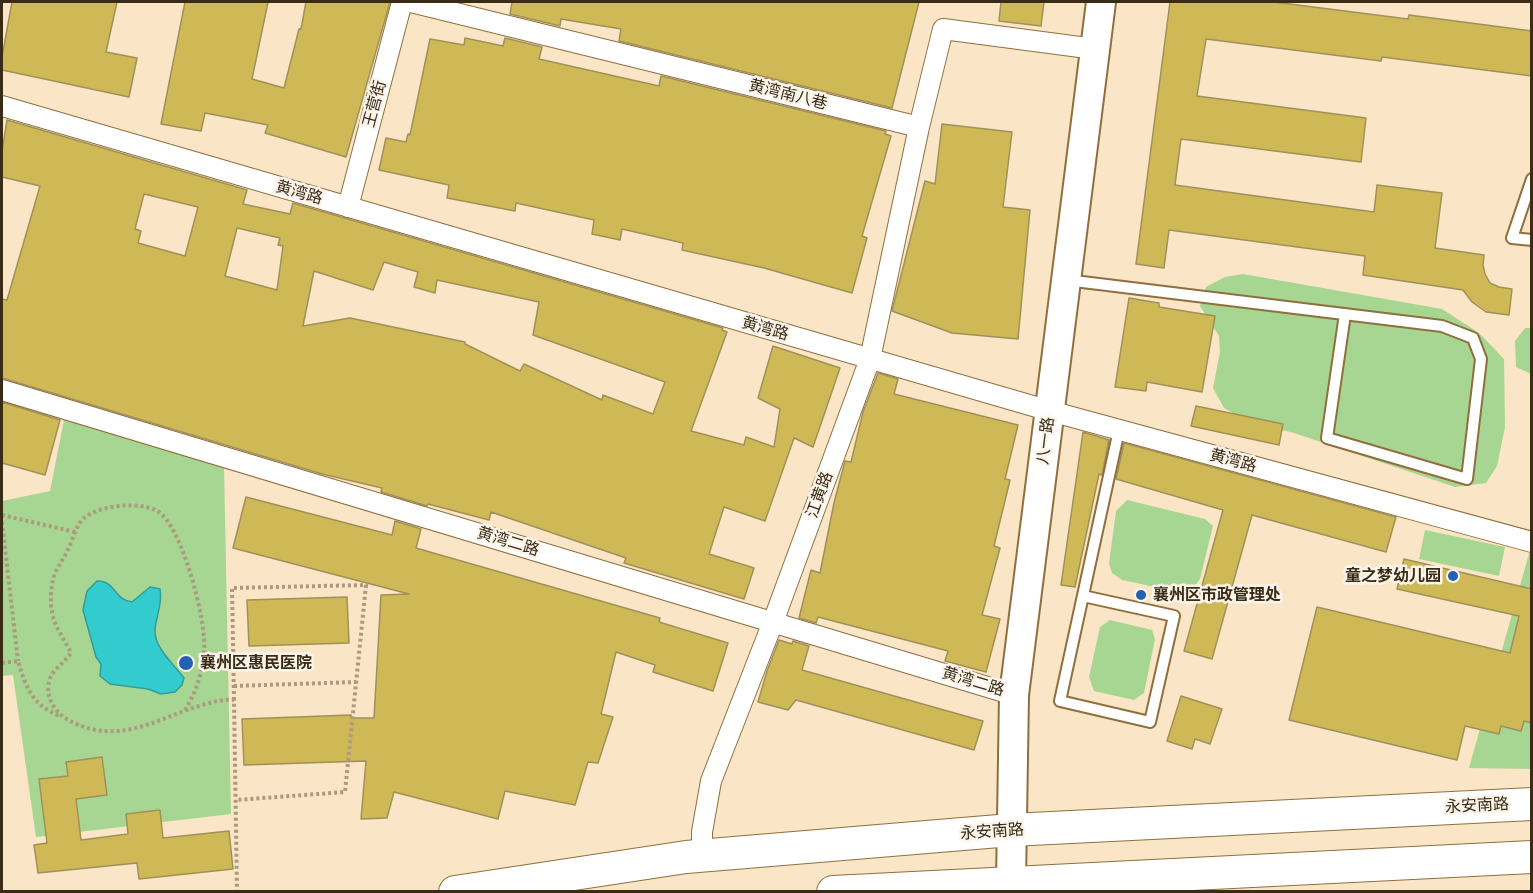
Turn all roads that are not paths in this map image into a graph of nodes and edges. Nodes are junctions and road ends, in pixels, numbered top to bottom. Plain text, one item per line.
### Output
1 (402, 2) edge
2 (411, 2) edge
3 (1101, 2) edge
4 (1095, 49) junction
5 (2, 106) edge
6 (919, 127) junction
7 (1532, 179) edge
8 (348, 207) junction
9 (1532, 240) edge
10 (1066, 280) junction
11 (1345, 314) junction
12 (870, 359) junction
13 (2, 390) edge
14 (1050, 411) junction
15 (1119, 430) junction
16 (1532, 542) edge
17 (1083, 596) junction
18 (773, 622) junction
19 (1014, 695) junction
20 (1532, 804) edge
21 (1011, 830) junction
22 (702, 856) junction
23 (1532, 857) edge
24 (1011, 882) junction
25 (455, 891) edge
26 (834, 891) edge

1 - 8 street, 王营街
2 - 6 street, 黄湾南八巷
3 - 4 street, 八一路
4 - 6 street
4 - 10 street, 八一路
5 - 8 street, 黄湾路
6 - 12 street, 江黄路
7 - 9 lane
8 - 12 street, 黄湾路
10 - 11 lane
10 - 14 street, 八一路
11 - 11 lane
12 - 14 street, 黄湾路
12 - 18 street, 江黄路
13 - 18 street, 黄湾二路
14 - 15 street, 黄湾路
14 - 19 street, 八一路
15 - 16 street, 黄湾路
15 - 17 lane
17 - 17 lane
18 - 19 street, 黄湾二路
18 - 22 street, 江黄路
19 - 21 street, 八一路
20 - 21 main road, 永安南路
21 - 22 main road, 永安南路
21 - 24 street, 八一路
22 - 25 main road, 永安南路
23 - 24 main road
24 - 26 main road

